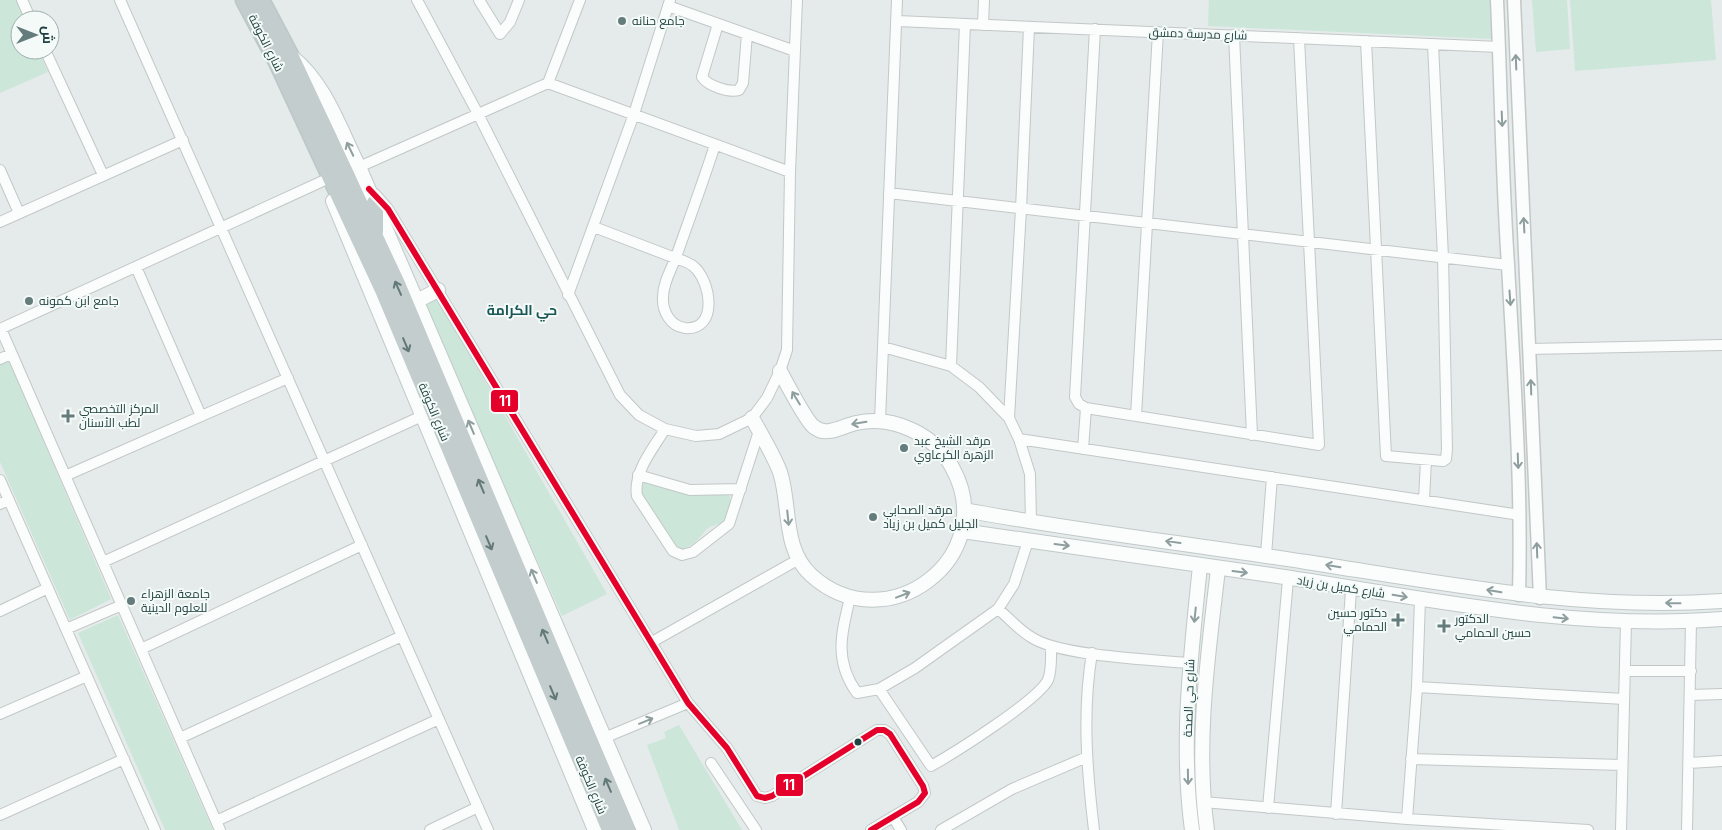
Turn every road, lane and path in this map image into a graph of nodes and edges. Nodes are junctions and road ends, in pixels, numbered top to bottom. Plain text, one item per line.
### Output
1 (120, 0) edge
2 (244, 0) edge
3 (261, 0) edge
4 (417, 0) edge
5 (479, 0) edge
6 (518, 0) edge
7 (580, 0) edge
8 (797, 0) edge
9 (898, 0) edge
10 (984, 0) edge
11 (1497, 0) edge
12 (1514, 0) edge
13 (669, 3) edge
14 (897, 21) junction
15 (718, 24) junction
16 (965, 24) junction
17 (983, 25) junction
18 (1029, 26) junction
19 (1095, 29) junction
20 (1158, 32) junction
21 (748, 34) junction
22 (1234, 36) junction
23 (1299, 38) junction
24 (1366, 41) junction
25 (1434, 44) junction
26 (1499, 47) junction
27 (795, 51) junction
28 (284, 59) junction
29 (50, 60) edge
30 (548, 83) junction
31 (477, 112) junction
32 (634, 114) junction
33 (183, 140) junction
34 (715, 145) junction
35 (359, 167) junction
36 (0, 170) edge
37 (790, 172) junction
38 (103, 176) junction
39 (325, 180) junction
40 (889, 193) junction
41 (372, 196) junction
42 (959, 201) junction
43 (1021, 209) junction
44 (19, 213) junction
45 (1086, 216) junction
46 (0, 222) edge
47 (1147, 223) junction
48 (594, 227) junction
49 (222, 228) junction
50 (1244, 234) junction
51 (374, 236) junction
52 (1309, 242) junction
53 (1375, 250) junction
54 (1442, 257) junction
55 (676, 258) junction
56 (1508, 265) junction
57 (136, 267) junction
58 (383, 290) junction
59 (438, 290) junction
60 (568, 295) junction
61 (417, 300) junction
62 (380, 314) junction
63 (0, 329) edge
64 (1722, 346) edge
65 (883, 347) junction
66 (1529, 349) junction
67 (1514, 350) junction
68 (11, 354) junction
69 (0, 359) edge
70 (951, 366) junction
71 (780, 371) junction
72 (288, 378) junction
73 (1086, 408) junction
74 (201, 416) junction
75 (422, 416) junction
76 (1136, 416) junction
77 (752, 418) junction
78 (1009, 418) junction
79 (880, 421) junction
80 (665, 429) junction
81 (759, 431) junction
82 (1252, 435) junction
83 (1020, 440) junction
84 (1084, 449) junction
85 (1426, 460) junction
86 (325, 461) junction
87 (65, 476) junction
88 (638, 476) junction
89 (1272, 477) junction
90 (0, 480) edge
91 (741, 489) junction
92 (1424, 500) junction
93 (5, 502) edge
94 (964, 510) junction
95 (477, 511) junction
96 (1520, 515) junction
97 (510, 520) junction
98 (1031, 522) junction
99 (962, 531) junction
100 (1121, 535) junction
101 (1152, 539) junction
102 (1028, 541) junction
103 (362, 545) junction
104 (1116, 552) junction
105 (1266, 556) junction
106 (1147, 557) junction
107 (799, 559) junction
108 (103, 562) junction
109 (1200, 566) junction
110 (1218, 569) junction
111 (1288, 578) junction
112 (48, 588) junction
113 (1351, 590) junction
114 (1519, 595) junction
115 (850, 598) junction
116 (1540, 598) junction
117 (1420, 600) junction
118 (1601, 600) junction
119 (1722, 601) edge
120 (1641, 602) junction
121 (122, 605) junction
122 (998, 609) junction
123 (0, 611) edge
124 (1722, 619) edge
125 (1601, 620) junction
126 (1633, 621) junction
127 (1691, 622) junction
128 (66, 629) junction
129 (402, 636) junction
130 (652, 642) junction
131 (1051, 646) junction
132 (141, 649) junction
133 (1092, 653) junction
134 (1190, 663) junction
135 (1625, 671) junction
136 (1690, 671) junction
137 (87, 676) junction
138 (1188, 687) junction
139 (1417, 687) junction
140 (879, 689) junction
141 (1205, 690) junction
142 (1722, 694) edge
143 (1690, 695) junction
144 (1624, 699) junction
145 (688, 704) junction
146 (1187, 711) junction
147 (0, 714) edge
148 (1203, 716) junction
149 (439, 719) junction
150 (180, 738) junction
151 (604, 738) junction
152 (1087, 757) junction
153 (124, 759) junction
154 (1411, 759) junction
155 (1722, 761) edge
156 (711, 763) dead end
157 (1689, 763) junction
158 (1622, 765) junction
159 (1203, 802) junction
160 (478, 807) junction
161 (1268, 808) junction
162 (1336, 814) junction
163 (0, 815) edge
164 (893, 817) junction
165 (1407, 819) junction
166 (218, 825) edge
167 (155, 830) edge
168 (430, 830) edge
169 (488, 830) edge
170 (595, 830) edge
171 (610, 830) edge
172 (627, 830) edge
173 (644, 830) edge
174 (756, 830) edge
175 (871, 830) edge
176 (901, 830) edge
177 (941, 830) edge
178 (1094, 830) edge
179 (1192, 830) edge
180 (1207, 830) edge
181 (1588, 830) edge
182 (1621, 830) edge
183 (1687, 830) edge

1 - 33 street
2 - 28 highway, شارع الكوفة
3 - 28 highway, شارع الكوفة
4 - 31 street
5 - 6 street
7 - 30 street
8 - 27 street
9 - 14 street
10 - 17 street
11 - 26 street
66 -> 12 street
13 - 15 street
13 - 32 street
14 - 16 street, شارع مدرسة دمشق
14 - 40 street
15 - 21 street
15 - 21 street
16 - 17 street, شارع مدرسة دمشق
16 - 42 street
17 - 18 street, شارع مدرسة دمشق
18 - 19 street, شارع مدرسة دمشق
18 - 43 street
19 - 20 street, شارع مدرسة دمشق
19 - 45 street
20 - 22 street, شارع مدرسة دمشق
20 - 47 street
21 - 27 street
22 - 23 street, شارع مدرسة دمشق
22 - 50 street
23 - 24 street, شارع مدرسة دمشق
23 - 52 street
24 - 25 street, شارع مدرسة دمشق
24 - 53 street
25 - 26 street, شارع مدرسة دمشق
25 - 54 street
26 -> 56 street
27 - 37 street
35 -> 28 main road
28 - 39 main road
28 - 51 highway, شارع الكوفة
28 - 58 highway, شارع الكوفة
29 - 38 street
30 - 31 street
30 - 32 street
31 - 35 street
31 - 60 street
32 - 34 street
32 - 48 street
33 - 38 street
33 - 49 street
34 - 37 street
34 - 55 street
35 - 41 main road
36 - 44 street
37 - 71 street
38 - 44 street
39 - 49 street
39 - 62 main road
40 - 42 street
40 - 65 street
41 - 51 highway
41 - 59 street
41 - 61 main road
42 - 43 street
42 - 70 street
43 - 45 street
43 - 78 street
44 - 46 street
45 - 47 street
45 - 73 street
47 - 50 street
47 - 76 street
48 - 55 street
48 - 60 street
49 - 57 street
49 - 72 street
50 - 52 street
50 - 82 street
95 -> 51 highway, شارع الكوفة
52 - 53 street
52 - 82 street
53 - 54 street
53 - 85 street
54 - 56 street
54 - 85 street
55 - 55 street
56 -> 67 street
57 - 63 street
57 - 74 street
58 - 62 highway
58 -> 95 highway, شارع الكوفة
59 - 61 main road
59 - 130 street
60 - 80 street
97 -> 61 main road
62 - 75 main road
63 - 68 street
64 - 66 street
65 - 70 street
65 - 79 street
66 - 67 street
116 -> 66 street
67 -> 96 street
68 - 69 street
68 - 87 street
70 - 78 street
71 - 77 street
79 -> 71 main road
72 - 74 street
72 - 86 street
73 - 76 street
73 - 84 street
74 - 87 street
75 - 86 street
75 - 95 main road
76 - 82 street
77 - 80 street
77 - 81 main road
78 - 83 street
79 - 94 main road
80 - 88 street
81 - 91 street
81 -> 107 main road
83 - 84 street
83 - 98 street
84 - 89 street
85 - 92 street
86 - 103 street
86 - 108 street
87 - 108 street
88 - 91 street
88 - 91 street
89 - 92 street
89 - 105 street
90 - 93 street
92 - 96 street
93 - 112 street
94 - 98 main road, شارع كميل بن زياد
94 - 99 main road
95 - 97 highway
95 - 170 main road
95 -> 171 highway, شارع الكوفة
172 -> 95 highway, شارع الكوفة
96 - 114 street
151 -> 97 main road
98 - 100 main road, شارع كميل بن زياد
99 - 102 main road, شارع كميل بن زياد
115 -> 99 main road
100 - 101 main road, شارع كميل بن زياد
100 - 104 main road
105 -> 101 main road, شارع كميل بن زياد
101 - 106 main road
102 -> 104 main road, شارع كميل بن زياد
102 - 122 street
103 - 129 street
103 - 132 street
104 - 106 main road, شارع كميل بن زياد
114 -> 105 main road, شارع كميل بن زياد
106 - 109 main road, شارع كميل بن زياد
107 - 115 main road
107 - 130 street
108 - 121 street
109 - 110 main road, شارع كميل بن زياد
109 -> 134 main road, شارع حي الصحة
110 -> 111 main road, شارع كميل بن زياد
110 - 141 main road, شارع حي الصحة
111 - 113 main road, شارع كميل بن زياد
111 - 161 street
112 - 123 street
112 - 128 street
113 -> 117 main road, شارع كميل بن زياد
113 - 162 street
114 - 116 main road, شارع كميل بن زياد
115 - 140 street
116 - 118 main road, شارع كميل بن زياد
117 -> 125 main road, شارع كميل بن زياد
117 - 139 street
118 - 120 main road, شارع كميل بن زياد
118 - 125 main road
119 -> 120 main road, شارع كميل بن زياد
120 - 126 main road
121 - 128 street
121 - 132 street
122 - 131 street
122 - 140 street
124 - 127 main road, شارع كميل بن زياد
125 - 126 main road, شارع كميل بن زياد
126 - 127 main road, شارع كميل بن زياد
126 - 135 street
127 - 136 street
128 - 137 street
129 - 149 street
129 - 150 street
130 - 145 street
131 - 133 street
131 - 140 street
132 - 150 street
133 - 134 street
133 - 152 street
134 - 138 main road, شارع حي الصحة
135 - 136 street
135 - 144 street
136 - 143 street
137 - 147 street
137 - 153 street
138 - 141 main road
138 - 146 main road, شارع حي الصحة
139 - 144 street
139 - 154 street
141 - 148 main road, شارع حي الصحة
142 - 143 street
143 - 157 street
144 - 158 street
151 -> 145 street
145 - 164 street
146 - 148 main road
146 -> 179 main road, شارع حي الصحة
148 - 159 main road, شارع حي الصحة
149 - 160 street
149 - 166 street
150 - 166 street
151 - 173 main road
152 - 177 street
152 - 178 street
153 - 163 street
153 - 167 street
154 - 158 street
154 - 165 street
155 - 157 street
156 - 174 street
157 - 183 street
158 - 182 street
159 - 161 street
159 - 180 main road, شارع حي الصحة
160 - 168 street
160 - 169 street
161 - 162 street
162 - 165 street
164 - 175 street
164 - 176 street
165 - 181 street

